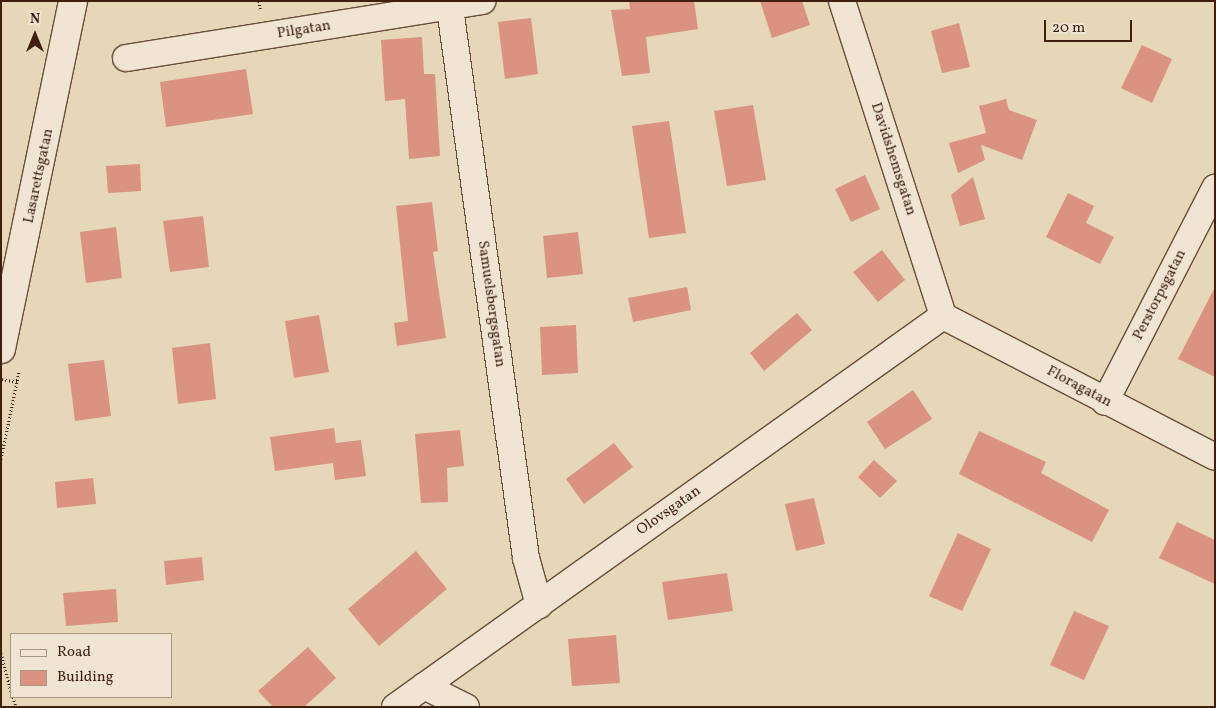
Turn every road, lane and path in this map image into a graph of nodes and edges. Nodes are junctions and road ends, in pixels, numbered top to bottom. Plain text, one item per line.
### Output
1 (72, 1) edge
2 (482, 1) edge
3 (842, 1) edge
4 (450, 4) edge
5 (126, 58) dead end
6 (1215, 188) edge
7 (943, 316) junction
8 (1, 349) edge
9 (1, 379) edge
10 (17, 382) dead end
11 (1105, 402) junction
12 (1215, 457) edge
13 (538, 605) junction
14 (1, 653) edge
15 (424, 686) junction
16 (10, 688) edge
17 (395, 707) edge
18 (466, 707) edge

1 - 8 street, Lasarettsgatan
2 - 4 street, Pilgatan
3 - 7 street, Davidshemsgatan
4 - 5 street, Pilgatan
4 - 13 street, Samuelsbergsgatan
6 - 11 street, Perstorpsgatan
7 - 11 street, Floragatan
7 - 13 street, Olovsgatan
9 - 10 path
11 - 12 street, Floragatan
13 - 15 street, Olovsgatan
14 - 16 path
15 - 17 street, Olovsgatan
15 - 18 street

